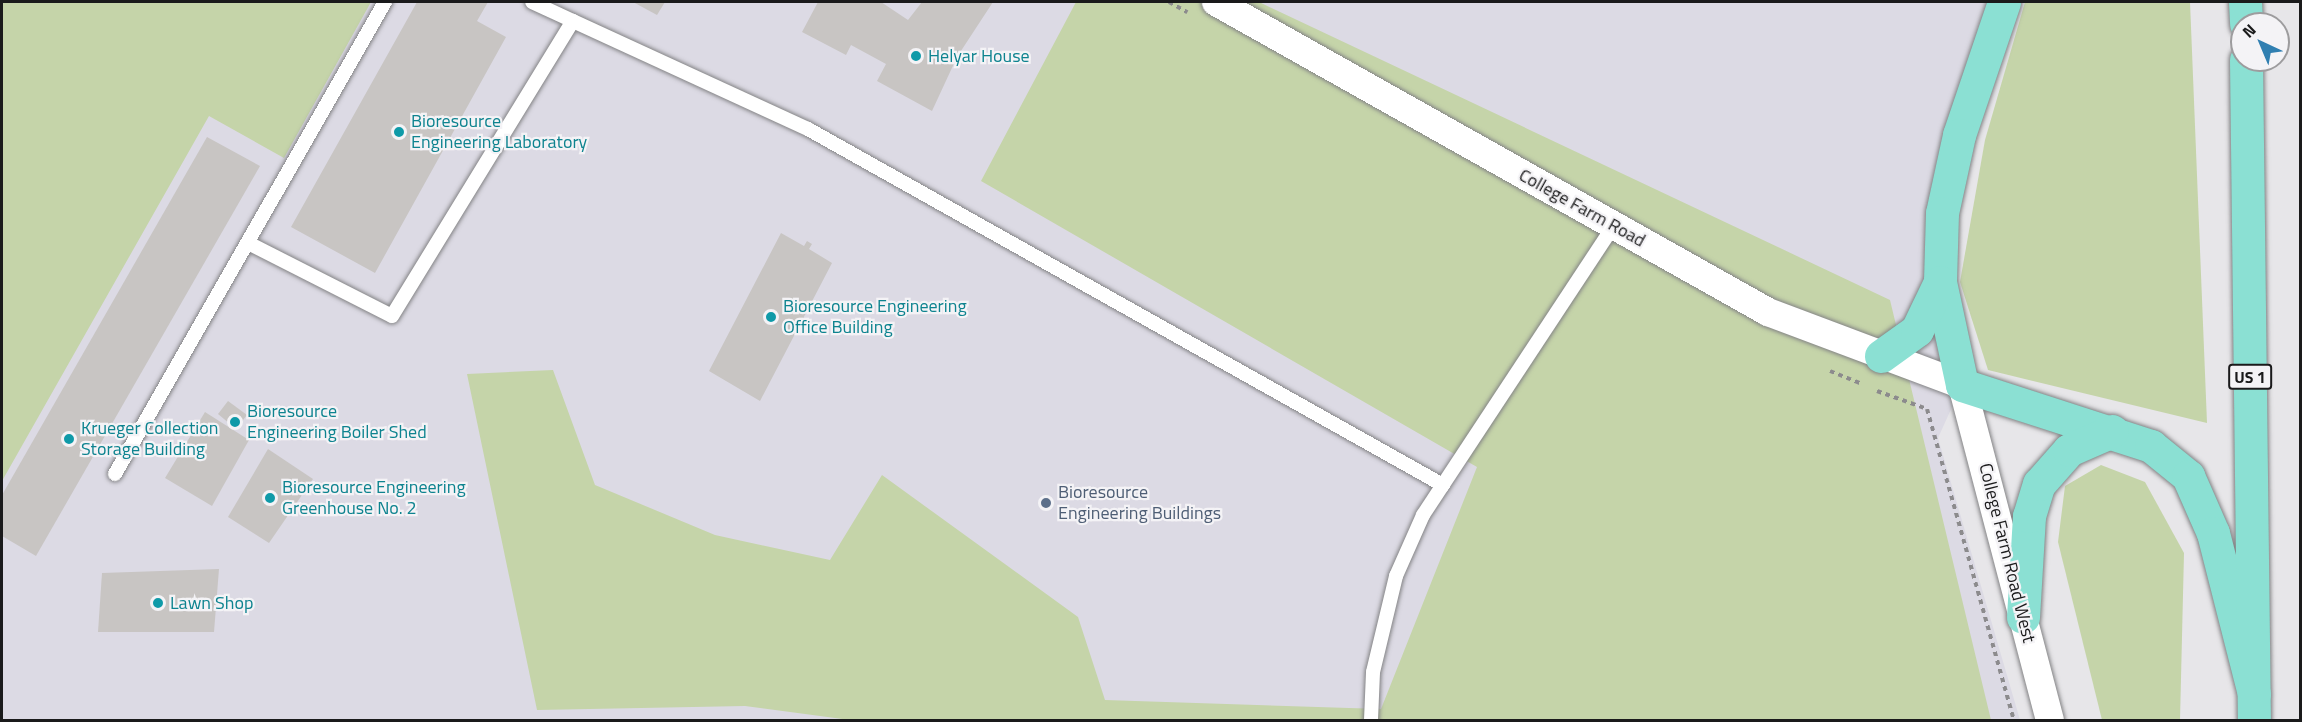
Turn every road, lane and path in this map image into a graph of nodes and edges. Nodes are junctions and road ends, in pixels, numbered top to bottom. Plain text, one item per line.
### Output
1 (385, 2) edge
2 (532, 2) edge
3 (1169, 2) edge
4 (2004, 2) edge
5 (1208, 10) edge
6 (573, 21) junction
7 (2246, 72) edge
8 (1614, 225) junction
9 (248, 243) junction
10 (1940, 282) junction
11 (1881, 356) junction
12 (1824, 369) dead end
13 (1962, 385) junction
14 (2112, 431) junction
15 (115, 474) dead end
16 (1443, 484) junction
17 (2023, 617) junction
18 (2254, 707) edge
19 (1371, 720) edge
20 (2014, 720) edge
21 (2050, 720) edge

1 - 9 lane
2 - 6 lane
3 - 5 path
4 - 10 highway
5 - 8 street, College Farm Road
6 - 9 lane
6 - 16 lane
7 - 18 highway, US 1
8 - 11 street, College Farm Road
8 - 16 lane
9 - 15 lane
10 - 11 highway
10 - 13 highway
11 - 13 street, College Farm Road
12 - 20 path
13 - 14 highway
13 - 17 street, College Farm Road West
14 - 17 highway
14 - 18 highway
16 - 19 lane
17 - 21 street, College Farm Road West

